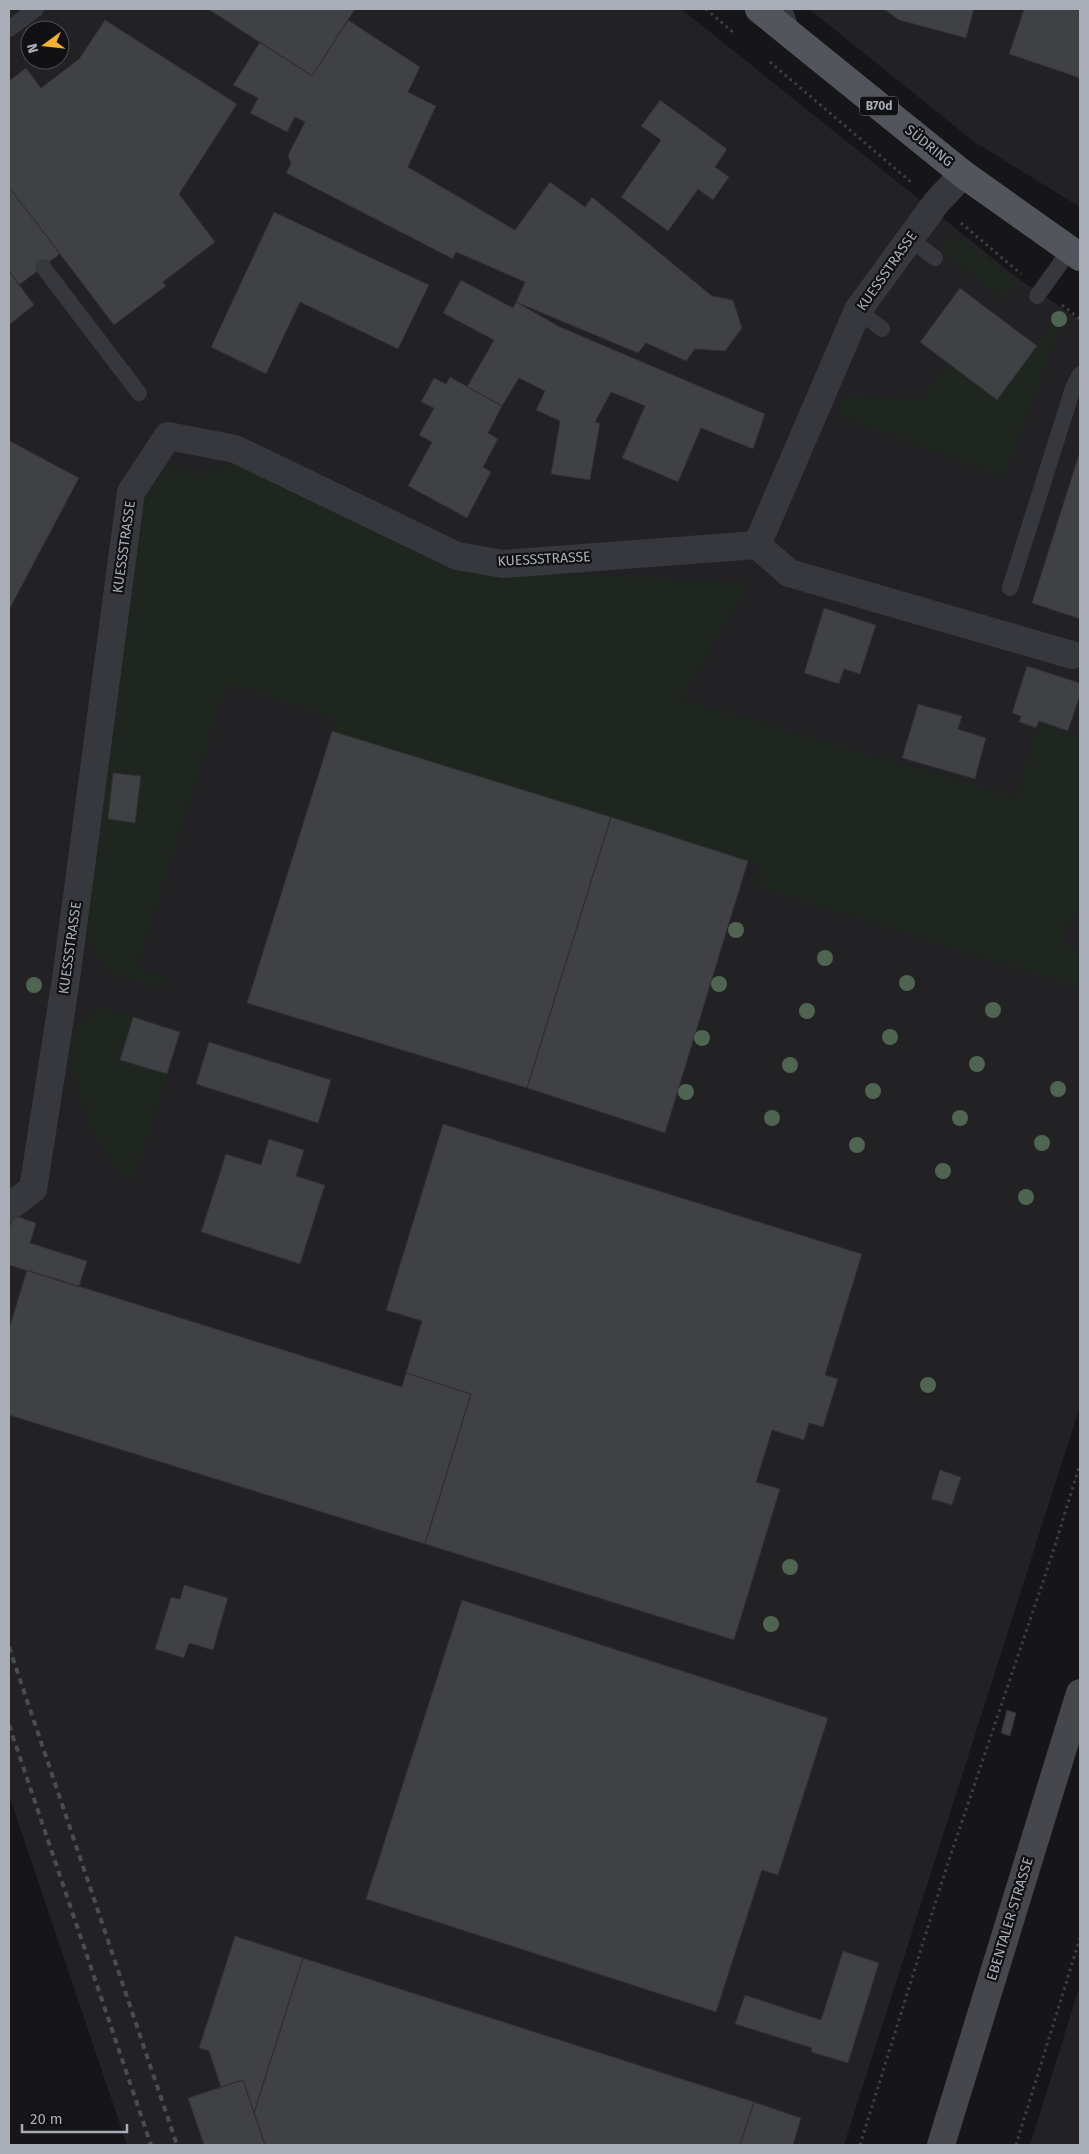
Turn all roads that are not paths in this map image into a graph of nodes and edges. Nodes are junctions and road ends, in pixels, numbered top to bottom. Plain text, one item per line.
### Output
1 (36, 9) edge
2 (759, 9) edge
3 (784, 9) edge
4 (9, 29) edge
5 (794, 37) junction
6 (963, 174) junction
7 (910, 239) junction
8 (1075, 254) edge
9 (935, 258) dead end
10 (43, 267) dead end
11 (1039, 293) road end
12 (858, 310) junction
13 (882, 329) dead end
14 (1080, 374) edge
15 (139, 393) dead end
16 (757, 545) junction
17 (1010, 588) dead end
18 (1072, 655) dead end
19 (9, 1207) edge
20 (1080, 1693) edge
21 (941, 2145) edge

1 - 4 lane
2 - 5 main road, SÜDRING / B70d
3 - 5 lane
5 - 6 main road, SÜDRING / B70d
6 - 7 street, KUESSSTRASSE
6 - 8 main road, SÜDRING / B70d
7 - 9 lane
7 - 12 street, KUESSSTRASSE
8 - 11 lane
10 - 15 lane
12 - 13 lane
12 - 16 street, KUESSSTRASSE
14 - 17 lane
16 - 18 street
16 - 19 street, KUESSSTRASSE
20 - 21 main road, EBENTALER STRASSE

